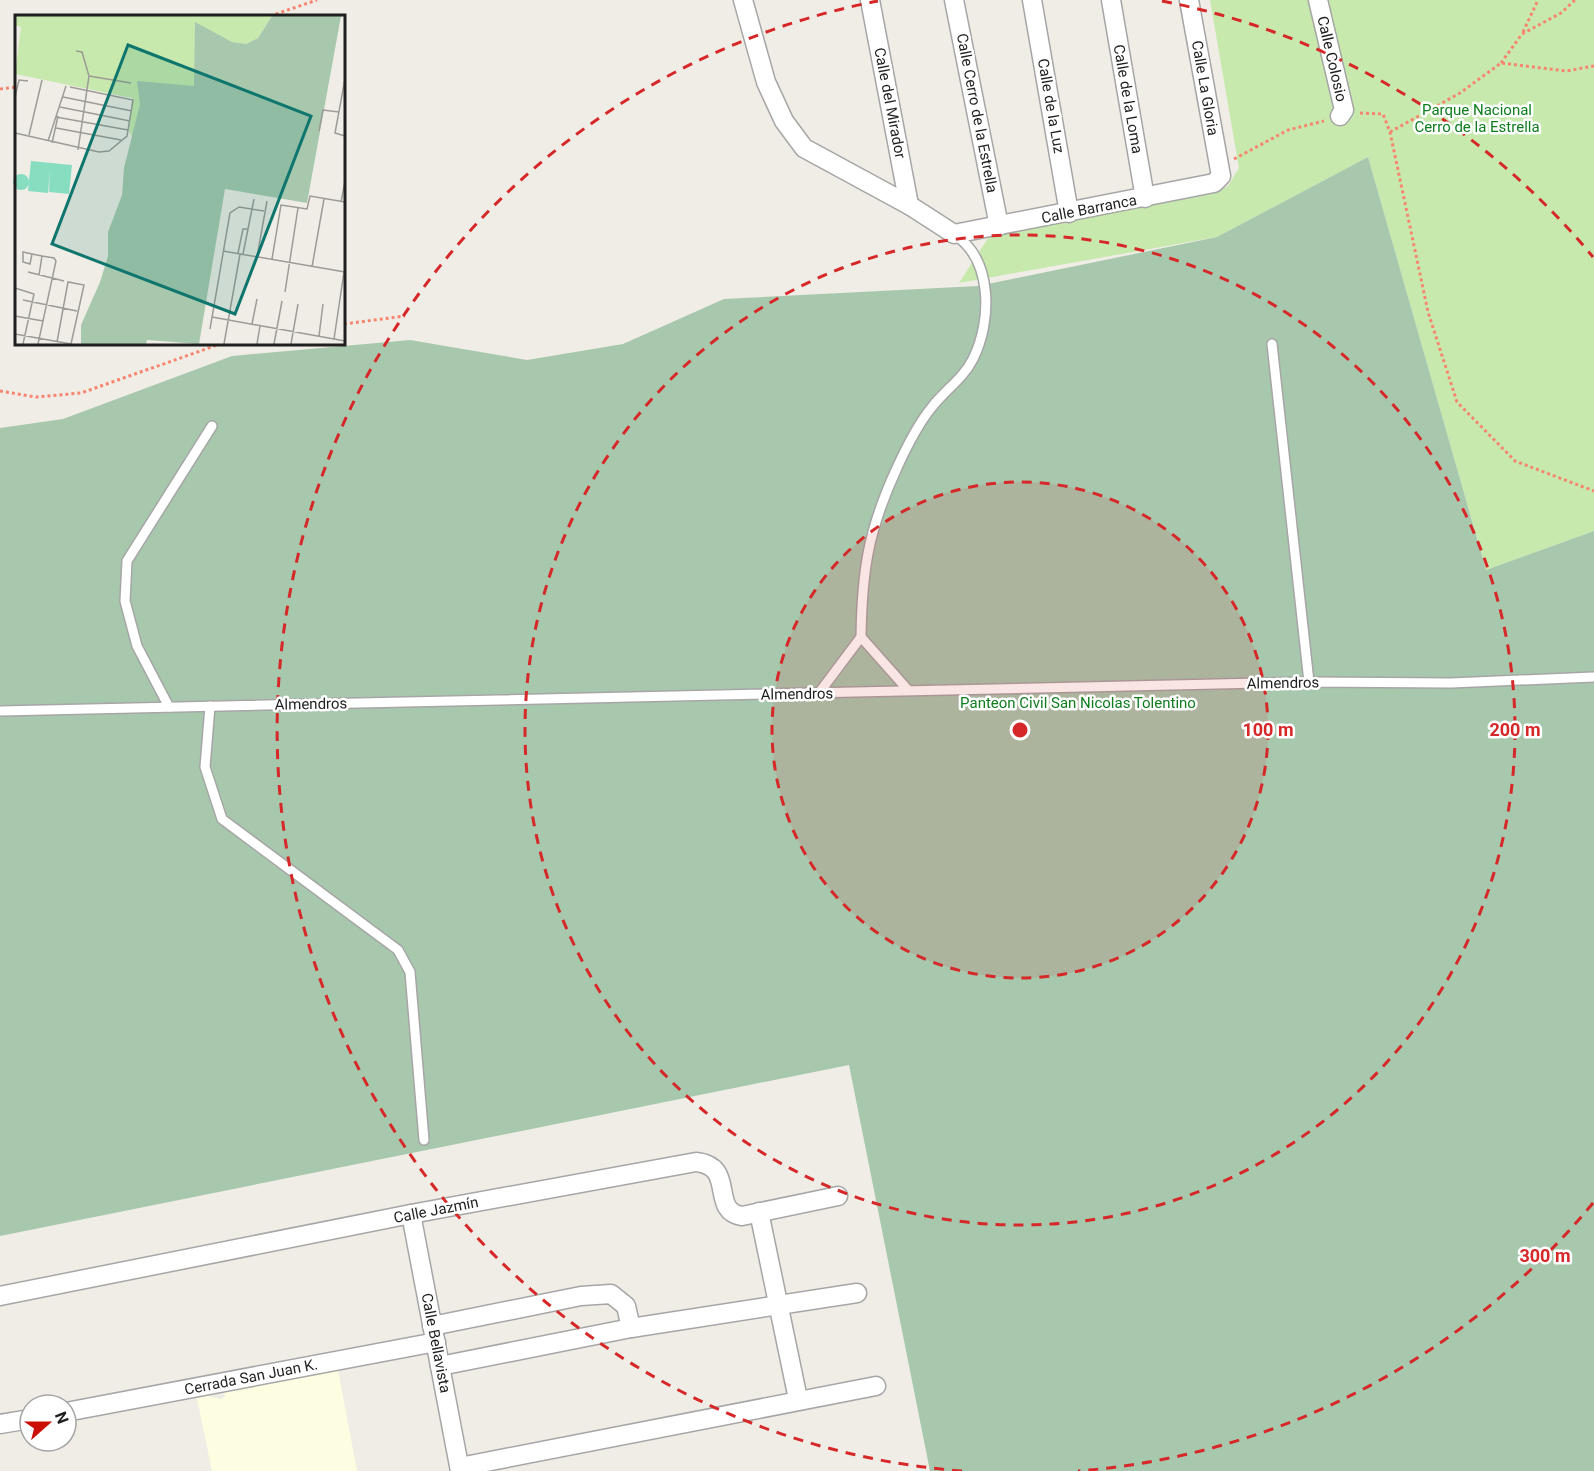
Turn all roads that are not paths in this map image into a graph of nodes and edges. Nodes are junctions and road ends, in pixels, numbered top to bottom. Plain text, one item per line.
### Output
1 (743, 0) edge
2 (870, 0) edge
3 (954, 0) edge
4 (1032, 0) edge
5 (1111, 0) edge
6 (1189, 0) edge
7 (1318, 0) edge
8 (1340, 116) road end
9 (1221, 174) joint
10 (1145, 198) junction
11 (909, 206) junction
12 (1069, 213) junction
13 (999, 226) junction
14 (954, 234) junction
15 (1272, 344) dead end
16 (212, 426) dead end
17 (861, 637) junction
18 (1594, 677) edge
19 (1309, 682) junction
20 (908, 690) junction
21 (819, 693) junction
22 (210, 706) junction
23 (169, 707) junction
24 (0, 711) edge
25 (424, 1140) dead end
26 (838, 1196) dead end
27 (759, 1212) junction
28 (411, 1214) junction
29 (857, 1293) dead end
30 (0, 1296) edge
31 (778, 1305) junction
32 (631, 1328) junction
33 (434, 1334) junction
34 (440, 1366) junction
35 (876, 1386) dead end
36 (798, 1399) junction
37 (78, 1409) edge
38 (18, 1421) edge
39 (0, 1424) edge
40 (460, 1469) edge

1 - 11 street
2 - 11 street, Calle del Mirador
3 - 13 street, Calle Cerro de la Estrella
4 - 12 street, Calle de la Luz
5 - 10 street, Calle de la Loma
6 - 9 street, Calle La Gloria
7 - 8 street, Calle Colosio
9 - 10 street, Calle Barranca
10 - 12 street, Calle Barranca
11 - 14 street
12 - 13 street, Calle Barranca
13 - 14 street, Calle Barranca
14 - 17 lane
15 - 19 lane
16 - 23 lane
17 - 20 lane
17 - 21 lane
18 - 19 lane, Almendros
19 - 20 lane, Almendros
20 - 21 lane, Almendros
21 - 22 lane, Almendros
22 - 23 lane, Almendros
22 - 25 lane
23 - 24 lane, Almendros
26 - 27 street, Calle Jazmín
27 - 28 street, Calle Jazmín
27 - 31 street
28 - 30 street, Calle Jazmín
28 - 33 street, Calle Bellavista
29 - 31 street
31 - 32 street
31 - 36 street
32 - 33 street, Cerrada San Juan K.
32 - 34 street
33 - 34 street, Calle Bellavista
33 - 37 street, Cerrada San Juan K.
34 - 40 street, Calle Bellavista
35 - 36 street
36 - 40 street
38 - 39 street

